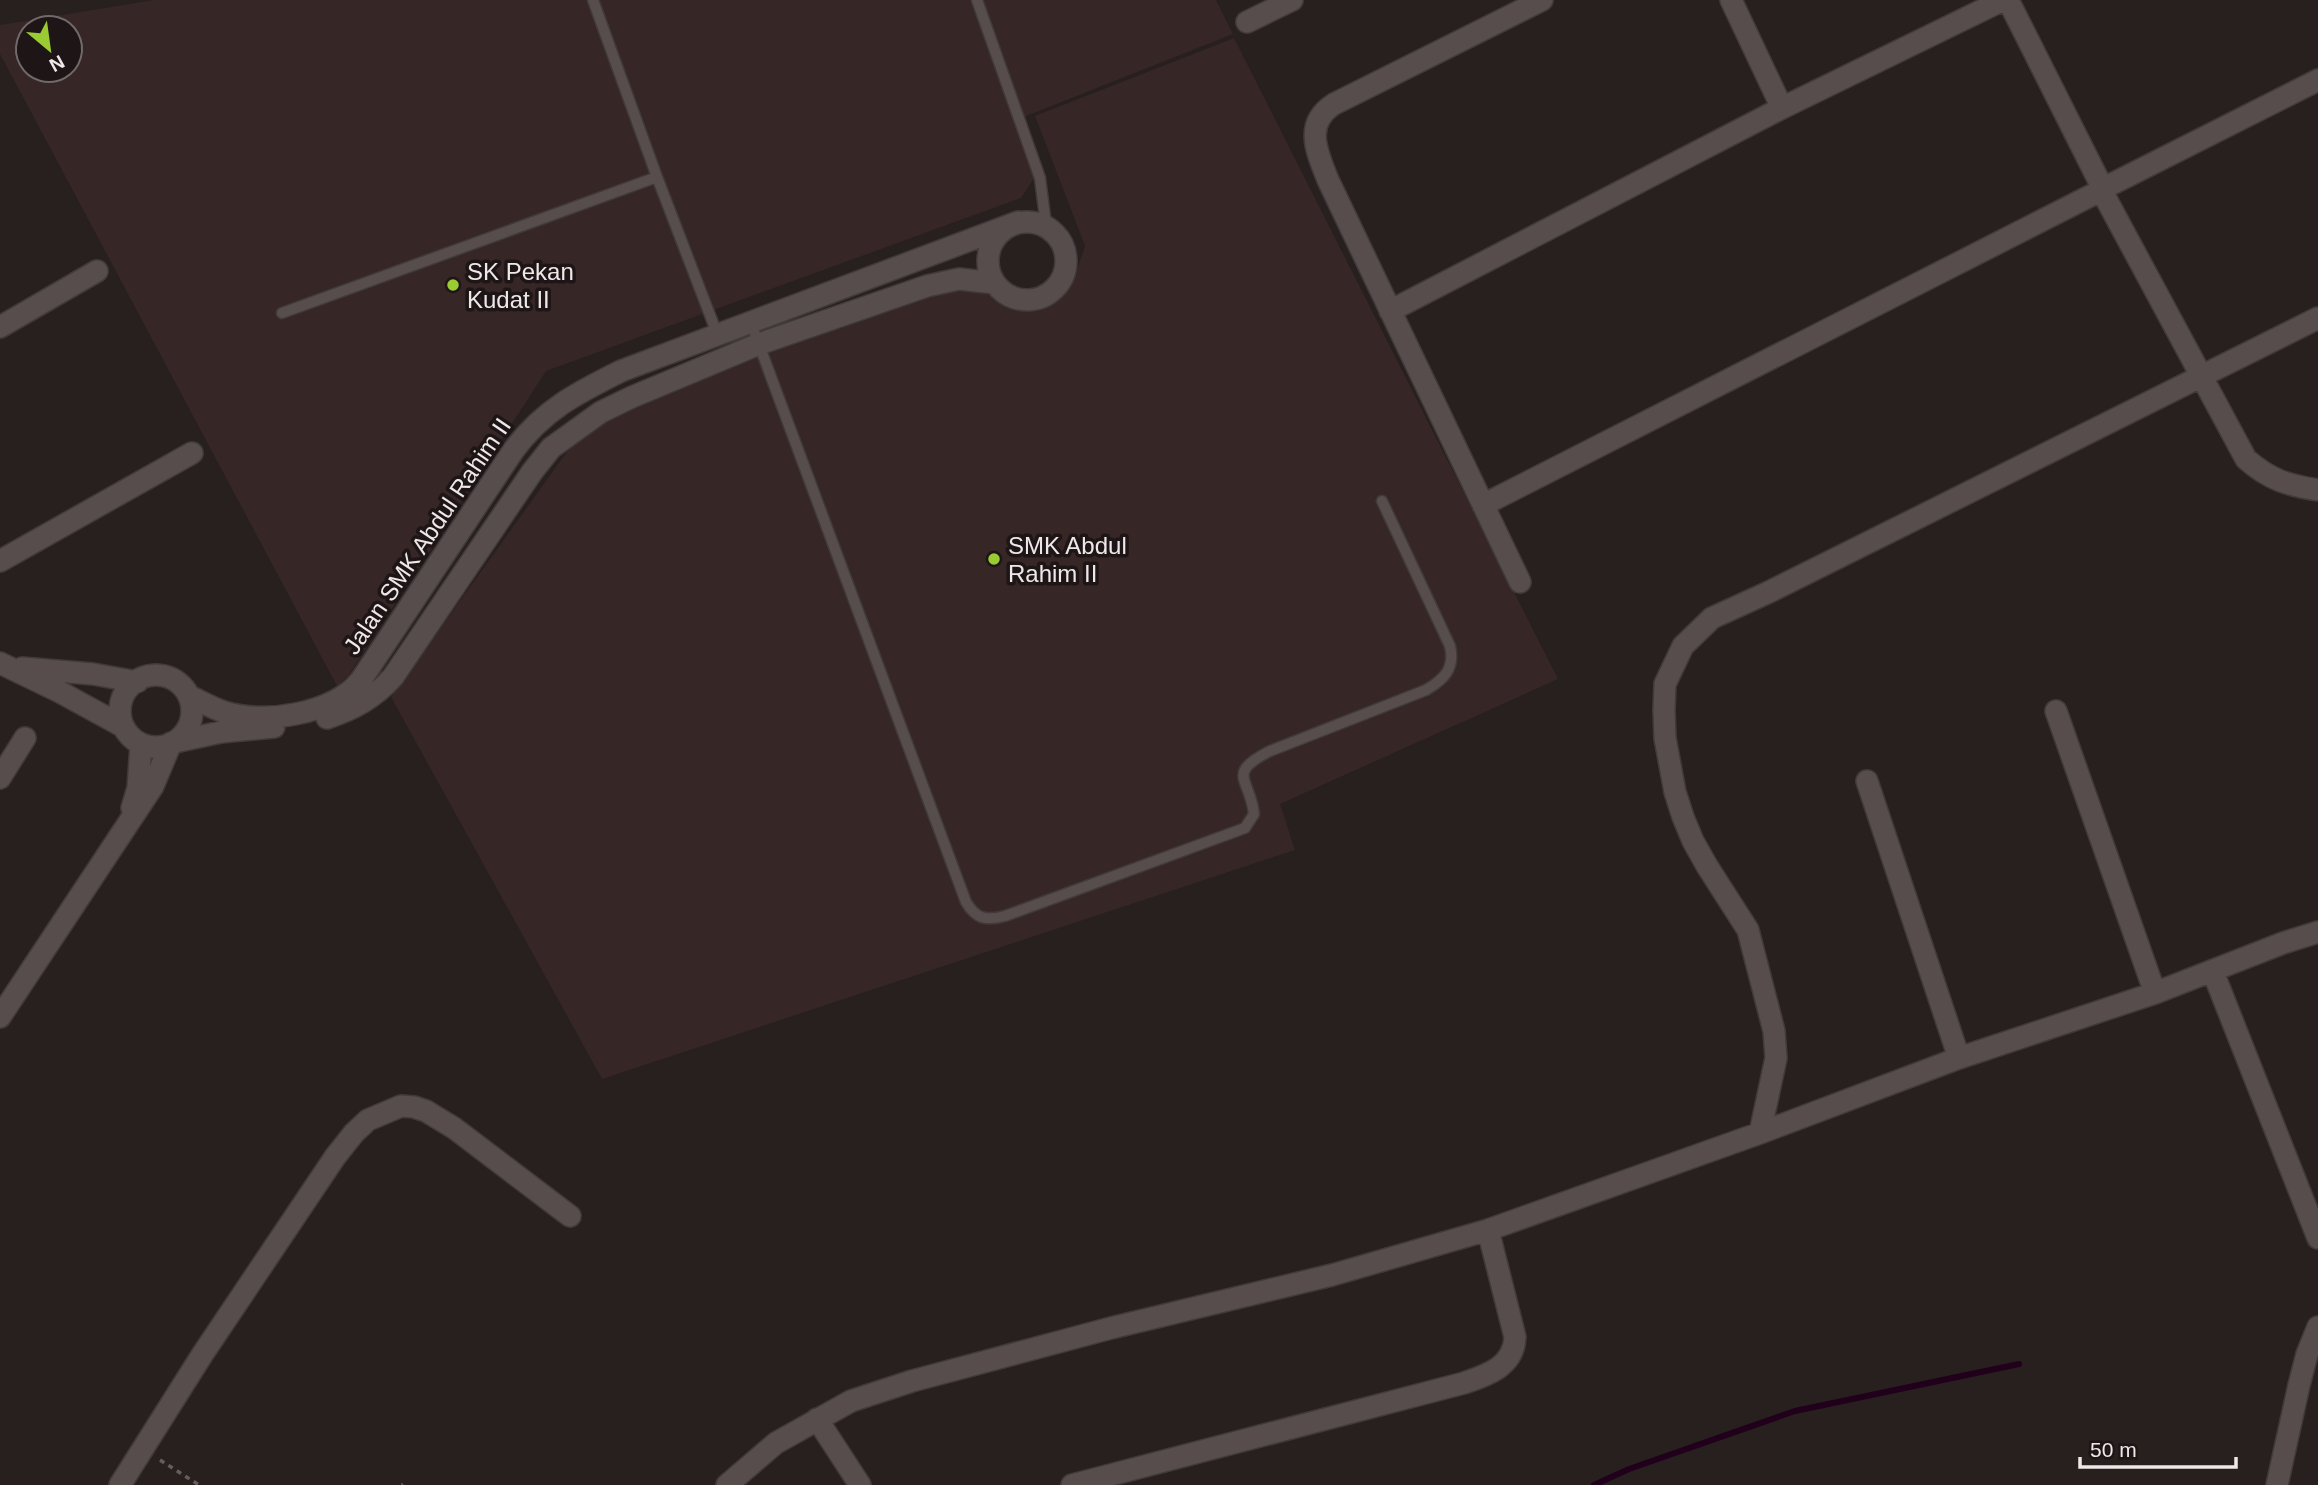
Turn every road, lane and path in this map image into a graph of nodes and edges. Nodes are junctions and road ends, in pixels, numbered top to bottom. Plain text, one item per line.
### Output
1 (593, 0) edge
2 (977, 0) edge
3 (1292, 0) edge
4 (1542, 0) edge
5 (1731, 0) edge
6 (2005, 0) edge
7 (1247, 22) dead end
8 (2318, 80) edge
9 (1782, 108) junction
10 (657, 177) junction
11 (2102, 189) junction
12 (1018, 222) junction
13 (1046, 225) junction
14 (97, 271) dead end
15 (995, 283) junction
16 (1390, 311) junction
17 (282, 313) dead end
18 (2318, 318) edge
19 (751, 323) junction
20 (0, 327) edge
21 (718, 336) junction
22 (759, 344) junction
23 (2200, 376) junction
24 (192, 453) dead end
25 (2318, 490) edge
26 (1382, 500) dead end
27 (1483, 505) junction
28 (0, 561) edge
29 (1520, 582) dead end
30 (5, 665) edge
31 (137, 681) junction
32 (189, 696) junction
33 (2056, 711) dead end
34 (124, 727) junction
35 (25, 738) dead end
36 (173, 742) junction
37 (141, 744) junction
38 (0, 778) edge
39 (1867, 781) dead end
40 (127, 824) junction
41 (2318, 932) edge
42 (2213, 972) junction
43 (2155, 993) junction
44 (0, 1017) edge
45 (1959, 1058) junction
46 (1760, 1133) junction
47 (570, 1216) dead end
48 (1488, 1230) junction
49 (2318, 1238) edge
50 (2318, 1327) edge
51 (817, 1419) junction
52 (142, 1451) junction
53 (120, 1485) edge
54 (199, 1485) edge
55 (727, 1485) edge
56 (860, 1485) edge
57 (1072, 1485) edge
58 (2277, 1485) edge

1 - 10 lane
2 - 13 lane
3 - 7 street
4 - 16 street
5 - 9 street
6 - 9 street
6 - 11 street
8 - 11 street
9 - 16 street
10 - 17 lane
10 - 21 lane
11 - 23 street
11 - 27 street
12 - 13 street
12 - 15 street
12 - 19 street, Jalan SMK Abdul Rahim II
13 - 15 street
14 - 20 street
15 - 22 street, Jalan SMK Abdul Rahim II
16 - 27 street
18 - 23 street
19 - 21 street, Jalan SMK Abdul Rahim II
19 - 22 lane
21 - 32 street, Jalan SMK Abdul Rahim II
22 - 26 lane
22 - 36 street, Jalan SMK Abdul Rahim II
23 - 25 street
23 - 46 street
24 - 28 street
27 - 29 street
30 - 31 street
30 - 34 street
31 - 32 street
31 - 34 street
32 - 36 street
33 - 43 street
34 - 37 street
35 - 38 street
36 - 37 street
36 - 40 street
37 - 40 street
39 - 45 street
40 - 44 street
41 - 42 street
42 - 43 street
42 - 49 street
43 - 45 street
45 - 46 street
46 - 48 street
47 - 52 street
48 - 51 street
48 - 57 street
50 - 58 street
51 - 55 street
51 - 56 street
52 - 53 street
52 - 54 path

